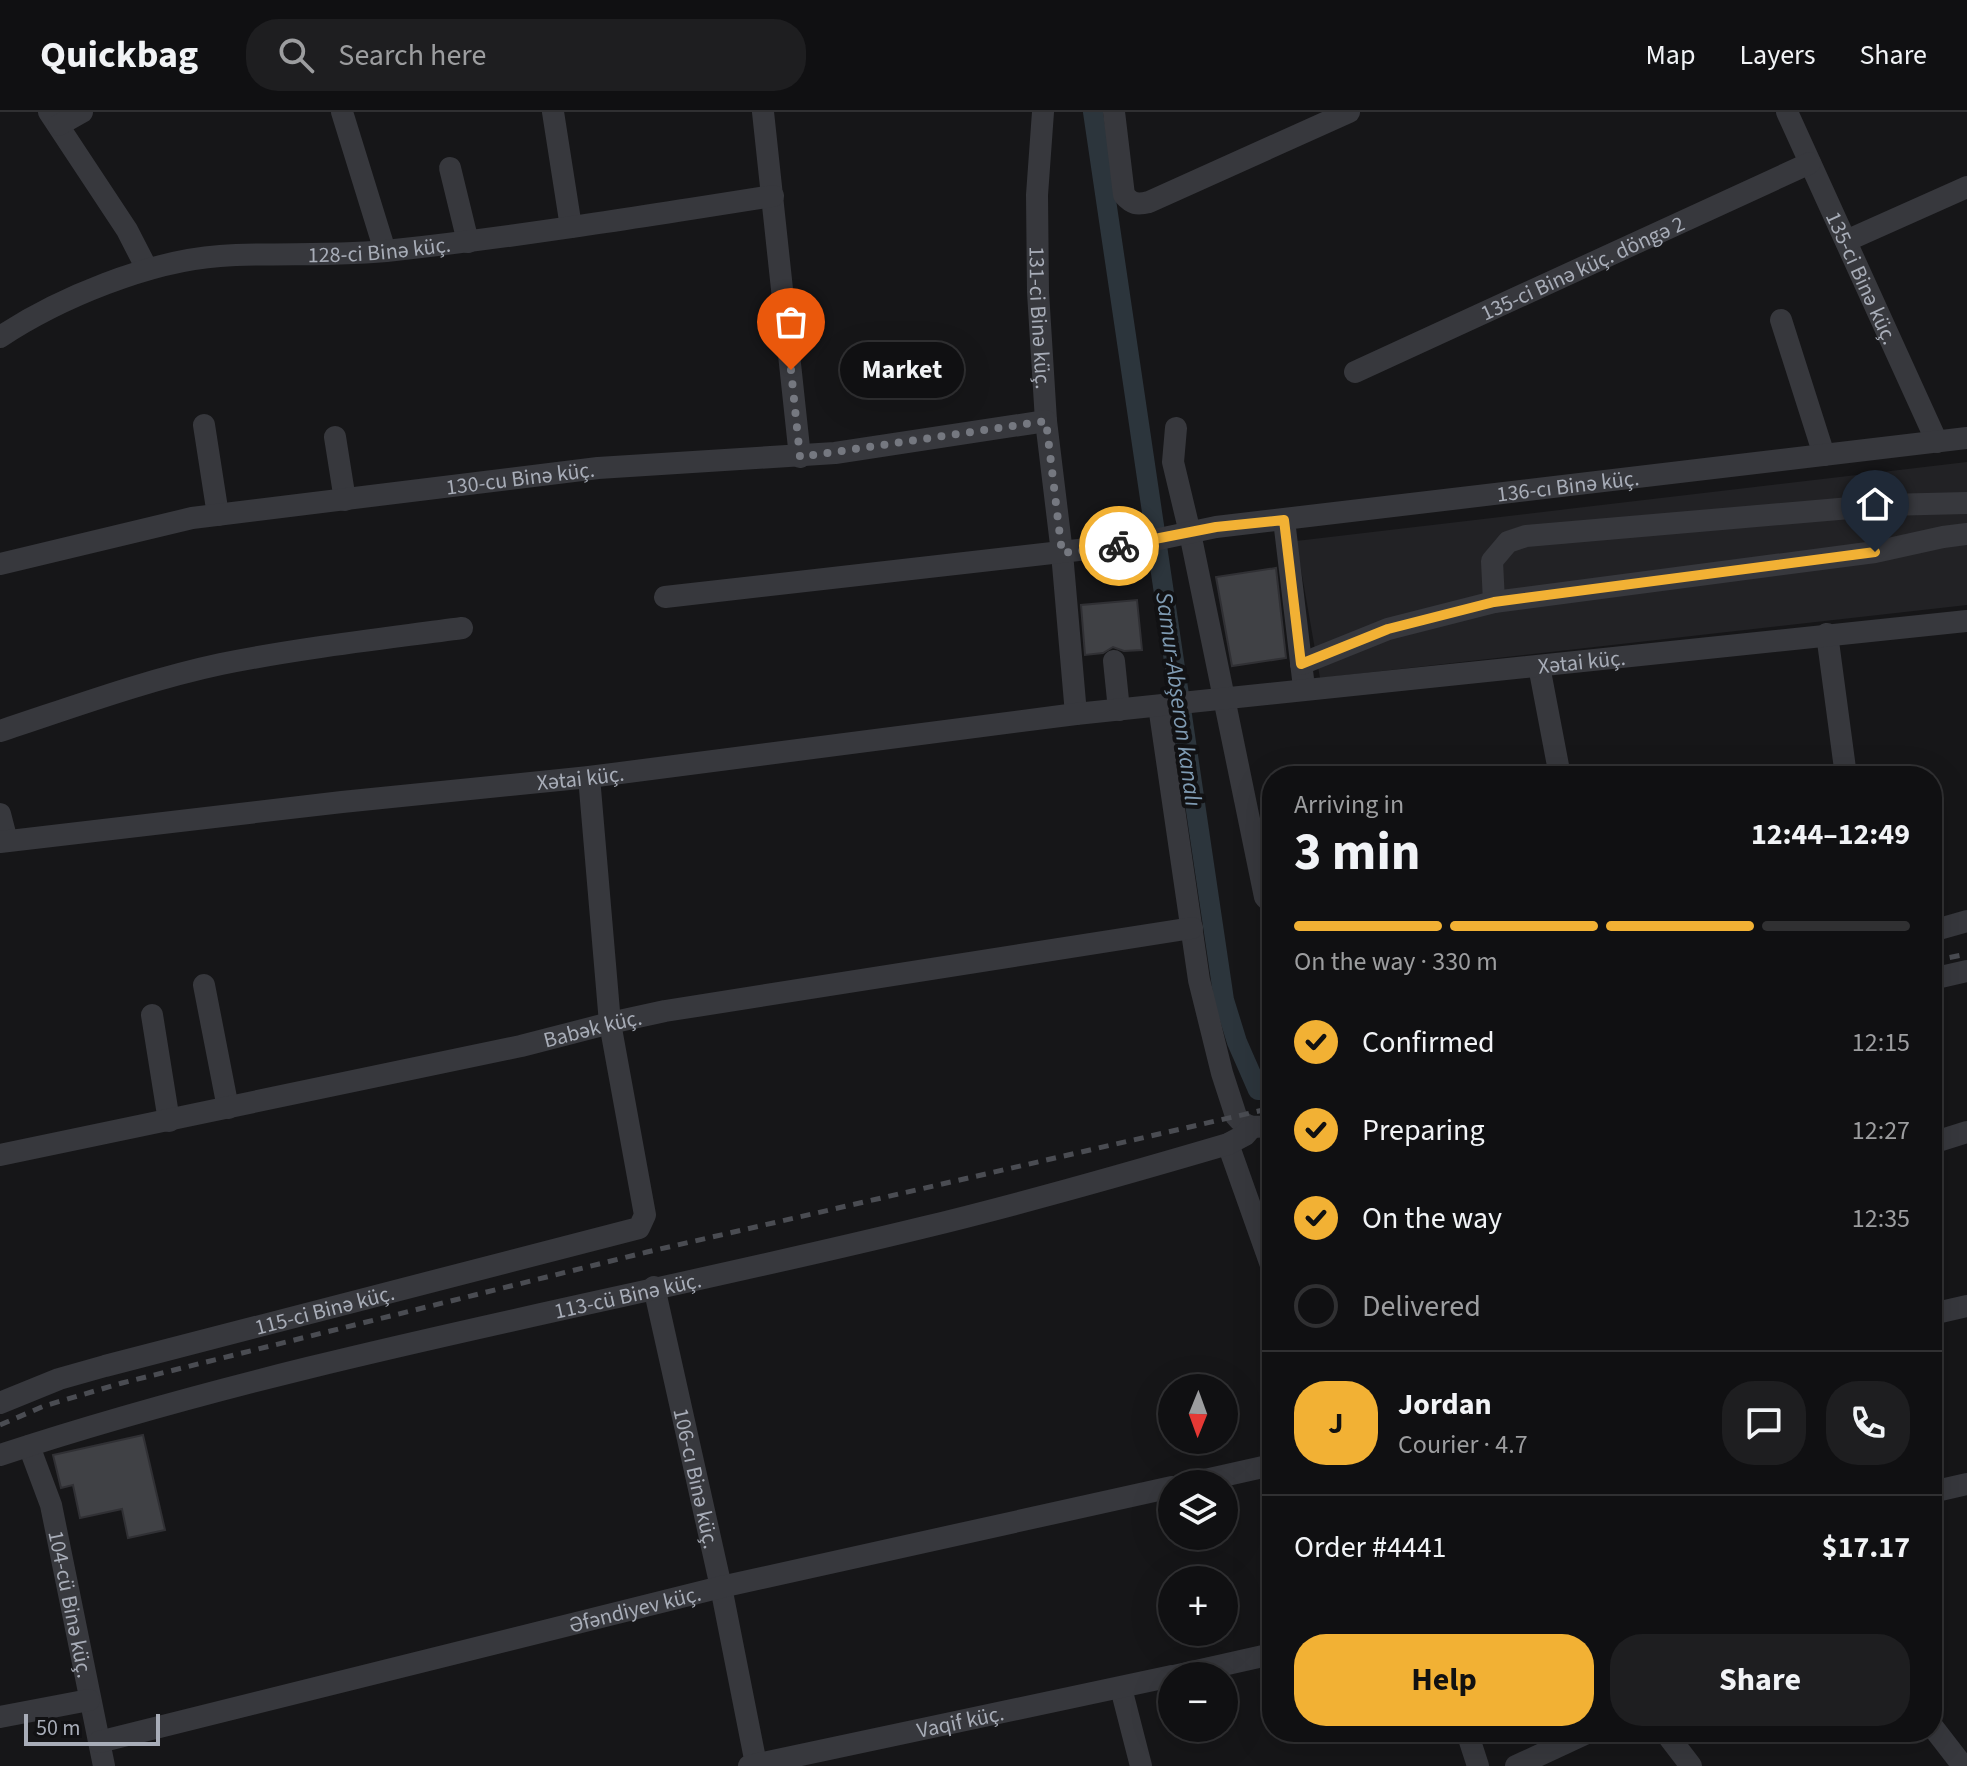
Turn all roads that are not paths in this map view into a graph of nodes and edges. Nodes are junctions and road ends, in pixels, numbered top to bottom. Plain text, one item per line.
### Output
1 (82, 112) edge
2 (342, 112) edge
3 (553, 112) edge
4 (763, 112) edge
5 (1043, 112) edge
6 (1114, 112) edge
7 (1349, 112) edge
8 (1787, 112) edge
9 (54, 119) edge
10 (1810, 163) junction
11 (450, 168) dead end
12 (1967, 187) edge
13 (773, 196) junction
14 (571, 227) junction
15 (1846, 241) junction
16 (468, 242) junction
17 (385, 251) junction
18 (147, 269) junction
19 (1781, 320) dead end
20 (0, 337) edge
21 (1355, 372) dead end
22 (1046, 421) junction
23 (204, 425) dead end
24 (1176, 428) dead end
25 (335, 437) dead end
26 (1967, 438) edge
27 (1937, 442) junction
28 (1824, 455) junction
29 (800, 457) junction
30 (345, 500) junction
31 (1967, 503) edge
32 (218, 515) junction
33 (1284, 520) junction
34 (1967, 534) edge
35 (1180, 535) junction
36 (1062, 553) junction
37 (0, 564) edge
38 (665, 597) dead end
39 (1494, 602) junction
40 (1967, 621) edge
41 (462, 628) dead end
42 (1827, 634) junction
43 (1114, 661) dead end
44 (1301, 664) junction
45 (1539, 666) junction
46 (1304, 692) junction
47 (1224, 699) junction
48 (1159, 706) junction
49 (1119, 710) junction
50 (1076, 714) junction
51 (0, 731) edge
52 (1558, 766) edge
53 (1845, 766) edge
54 (589, 777) junction
55 (0, 814) edge
56 (4, 842) edge
57 (1262, 883) edge
58 (1967, 921) edge
59 (1192, 928) junction
60 (1942, 928) edge
61 (1967, 971) edge
62 (1942, 977) edge
63 (204, 985) dead end
64 (152, 1015) dead end
65 (610, 1023) junction
66 (228, 1108) junction
67 (169, 1121) junction
68 (1262, 1126) edge
69 (1967, 1132) edge
70 (1942, 1140) edge
71 (1228, 1144) junction
72 (0, 1155) edge
73 (1262, 1240) edge
74 (654, 1287) junction
75 (1967, 1306) edge
76 (1942, 1312) edge
77 (0, 1403) edge
78 (29, 1446) junction
79 (0, 1455) edge
80 (1262, 1467) edge
81 (1238, 1473) edge
82 (1967, 1484) edge
83 (1158, 1490) edge
84 (1942, 1490) edge
85 (721, 1587) junction
86 (1262, 1656) edge
87 (1236, 1662) edge
88 (1158, 1679) edge
89 (1121, 1688) junction
90 (89, 1700) junction
91 (0, 1717) edge
92 (1942, 1739) edge
93 (99, 1742) junction
94 (1470, 1742) edge
95 (1568, 1742) edge
96 (1673, 1742) edge
97 (791, 1762) edge
98 (753, 1765) edge
99 (104, 1766) edge
100 (1141, 1766) edge
101 (1478, 1766) edge
102 (1516, 1766) edge
103 (1691, 1766) edge
104 (1963, 1766) edge

1 - 9 street
2 - 17 street
3 - 14 street
4 - 13 street
5 - 22 street, 131-ci Binə küç.
6 - 7 street
8 - 10 street, 135-ci Binə küç.
9 - 18 street
10 - 15 street, 135-ci Binə küç.
10 - 21 street, 135-ci Binə küç. döngə 2
11 - 16 street
12 - 15 street
13 - 14 street, 128-ci Binə küç.
13 - 29 street
14 - 16 street, 128-ci Binə küç.
15 - 27 street, 135-ci Binə küç.
16 - 17 street, 128-ci Binə küç.
17 - 18 street, 128-ci Binə küç.
18 - 20 street, 128-ci Binə küç.
19 - 28 street
22 - 29 street, 130-cu Binə küç.
22 - 36 street, 131-ci Binə küç.
23 - 32 street
24 - 35 street
25 - 30 street
26 - 27 street, 136-cı Binə küç.
27 - 28 street, 136-cı Binə küç.
28 - 33 street, 136-cı Binə küç.
29 - 30 street, 130-cu Binə küç.
30 - 32 street, 130-cu Binə küç.
31 - 39 street
32 - 37 street, 130-cu Binə küç.
33 - 35 street, 136-cı Binə küç.
33 - 44 street
34 - 39 street
35 - 36 street, 136-cı Binə küç.
35 - 47 street
36 - 38 street, 136-cı Binə küç.
36 - 50 street, 131-ci Binə küç.
39 - 44 street
40 - 42 street, Xətai küç.
41 - 51 street
42 - 45 street, Xətai küç.
42 - 53 street
43 - 49 street
44 - 46 street
45 - 46 street, Xətai küç.
45 - 52 street
46 - 47 street, Xətai küç.
47 - 48 street, Xətai küç.
47 - 57 street
48 - 49 street, Xətai küç.
48 - 59 street
49 - 50 street, Xətai küç.
50 - 54 street, Xətai küç.
54 - 56 street, Xətai küç.
54 - 65 street
55 - 56 street
58 - 60 street
59 - 65 street, Babək küç.
59 - 68 street
61 - 62 street
63 - 66 street
64 - 67 street
65 - 66 street, Babək küç.
65 - 77 street, 115-ci Binə küç.
66 - 67 street, Babək küç.
67 - 72 street, Babək küç.
68 - 71 street, 113-cü Binə küç.
69 - 70 street
71 - 73 street
71 - 74 street, 113-cü Binə küç.
74 - 78 street, 113-cü Binə küç.
74 - 85 street, 106-cı Binə küç.
75 - 76 street
78 - 79 street, 113-cü Binə küç.
78 - 90 street, 104-cü Binə küç.
80 - 81 street
82 - 84 street
83 - 85 street, Əfəndiyev küç.
85 - 93 street, Əfəndiyev küç.
85 - 98 street, 106-cı Binə küç.
86 - 87 street, Vaqif küç.
88 - 89 street, Vaqif küç.
89 - 97 street, Vaqif küç.
89 - 100 street
90 - 91 street
90 - 93 street, 104-cü Binə küç.
92 - 104 street
93 - 99 street, 104-cü Binə küç.
94 - 101 street
95 - 102 street
96 - 103 street
97 - 98 street, Vaqif küç.

